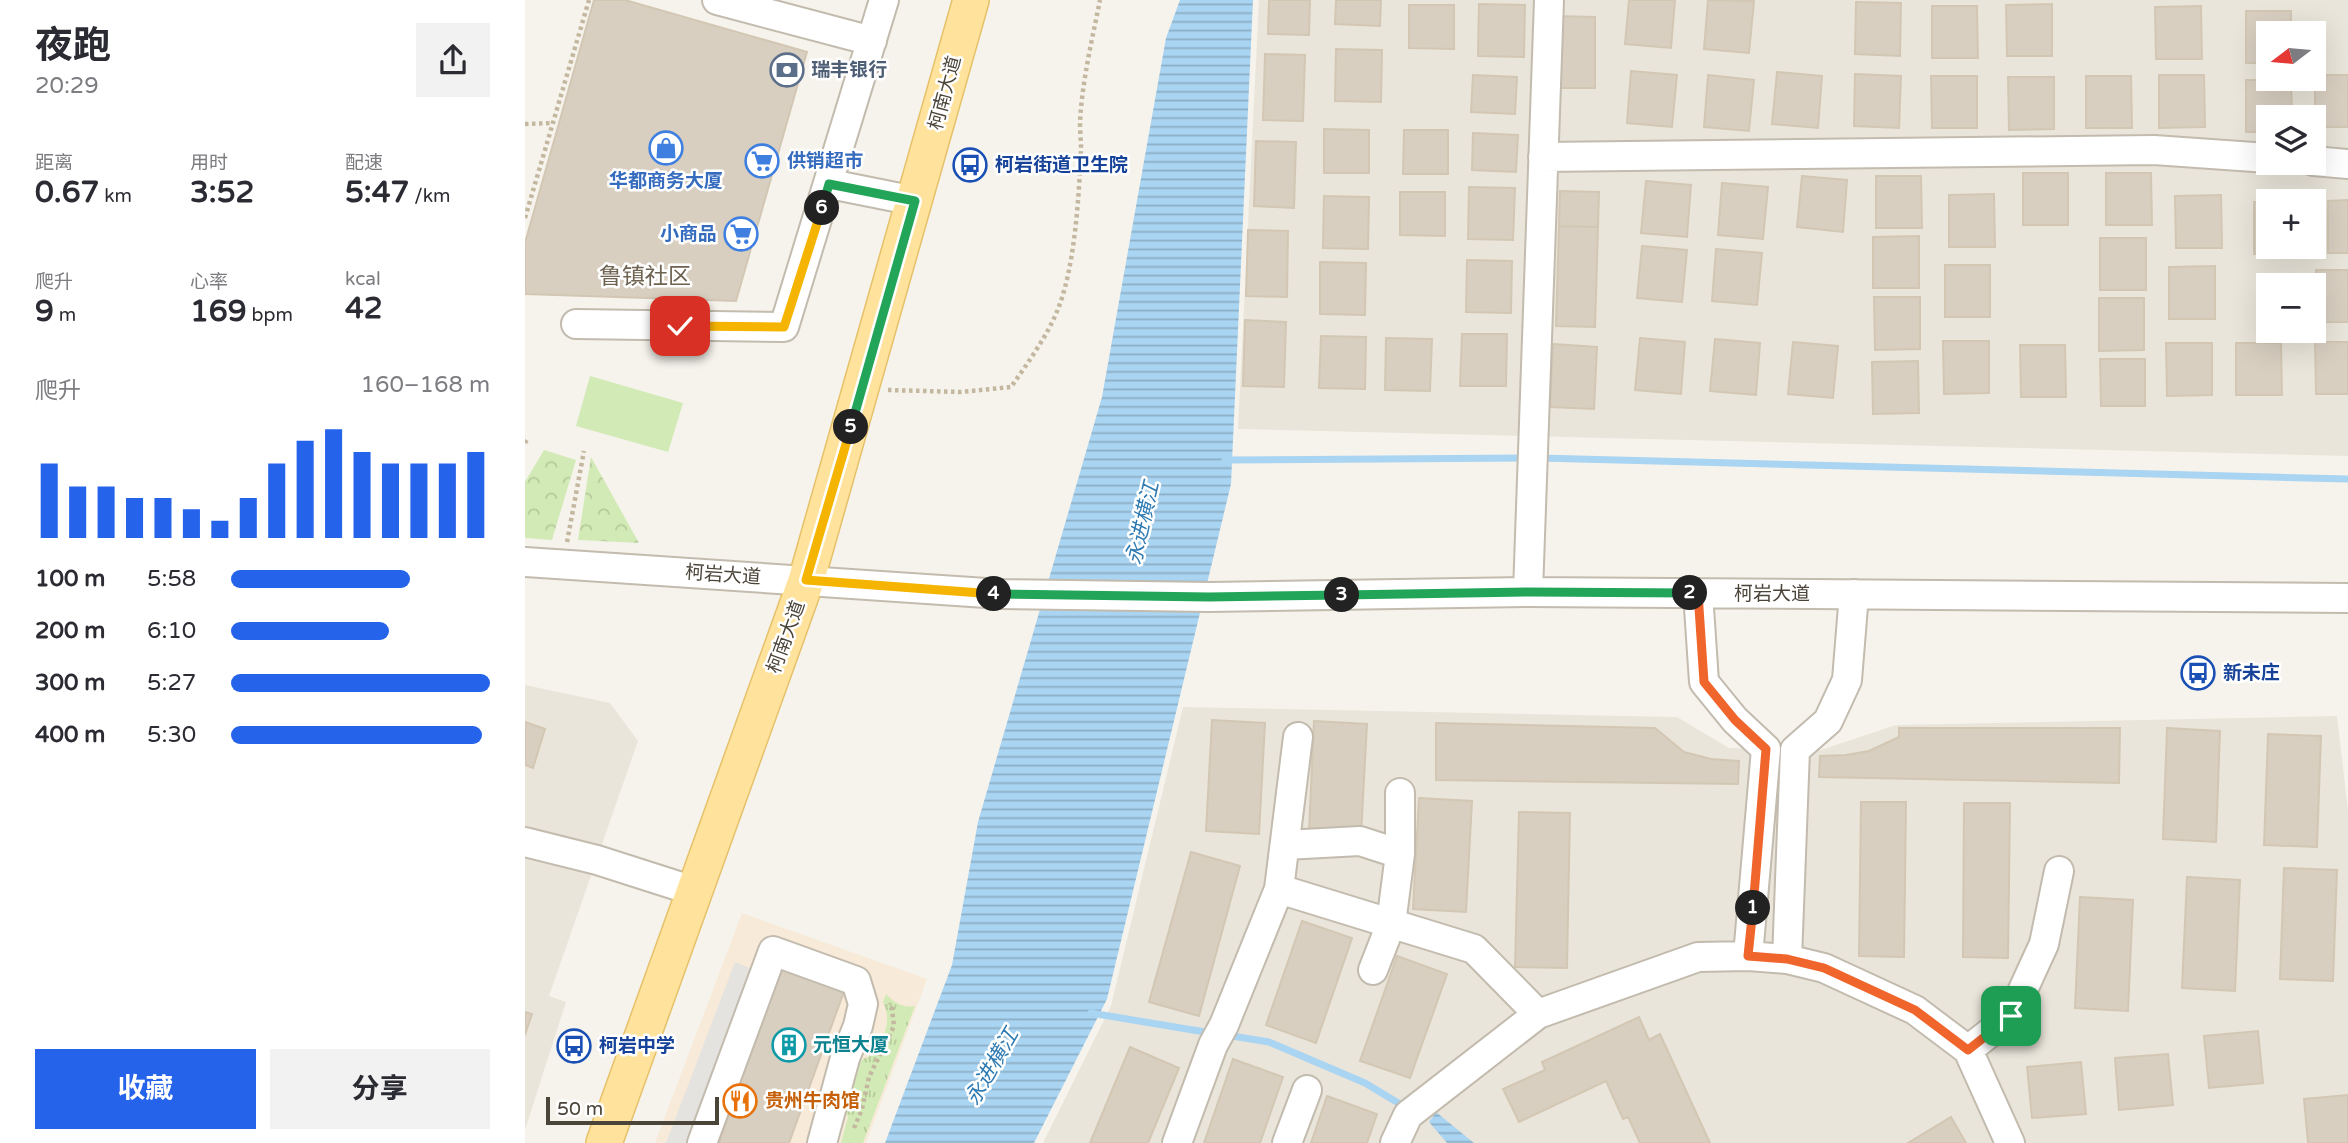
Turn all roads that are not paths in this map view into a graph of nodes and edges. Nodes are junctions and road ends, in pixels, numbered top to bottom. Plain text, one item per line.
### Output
1 (717, 0) edge
2 (884, 0) edge
3 (971, 0) edge
4 (1549, 0) edge
5 (872, 41) junction
6 (1543, 157) junction
7 (2256, 157) edge
8 (2326, 162) edge
9 (2348, 164) edge
10 (829, 184) junction
11 (915, 201) junction
12 (576, 324) dead end
13 (525, 562) edge
14 (806, 580) junction
15 (1528, 592) junction
16 (1698, 593) junction
17 (1854, 594) junction
18 (2348, 598) edge
19 (1299, 737) dead end
20 (1400, 793) dead end
21 (525, 842) edge
22 (1285, 845) junction
23 (1400, 854) junction
24 (2059, 871) dead end
25 (1279, 890) junction
26 (694, 891) junction
27 (1391, 924) junction
28 (1748, 956) junction
29 (1787, 959) junction
30 (1373, 970) dead end
31 (1538, 1014) junction
32 (1968, 1050) junction
33 (1307, 1090) dead end
34 (604, 1143) edge
35 (702, 1143) edge
36 (822, 1143) edge
37 (1177, 1143) edge
38 (1287, 1143) edge
39 (1395, 1143) edge
40 (2010, 1143) edge

1 - 5 street
2 - 5 street
3 - 11 main road, 柯南大道
4 - 6 street
5 - 10 street
6 - 7 street
6 - 15 street
8 - 9 street
10 - 11 street
10 - 12 street
11 - 14 main road, 柯南大道
13 - 14 street, 柯岩大道
14 - 15 street, 柯岩大道
14 - 26 main road, 柯南大道
15 - 16 street, 柯岩大道
16 - 17 street, 柯岩大道
16 - 28 street
17 - 18 street, 柯岩大道
17 - 29 street
19 - 22 street
20 - 23 street
21 - 26 street
22 - 23 street
22 - 25 street
23 - 27 street
24 - 32 street
25 - 27 street
25 - 37 street
26 - 34 main road, 柯南大道
27 - 30 street
27 - 31 street
28 - 29 street
28 - 31 street
29 - 32 street
31 - 39 street
32 - 40 street
33 - 38 street
35 - 36 street

